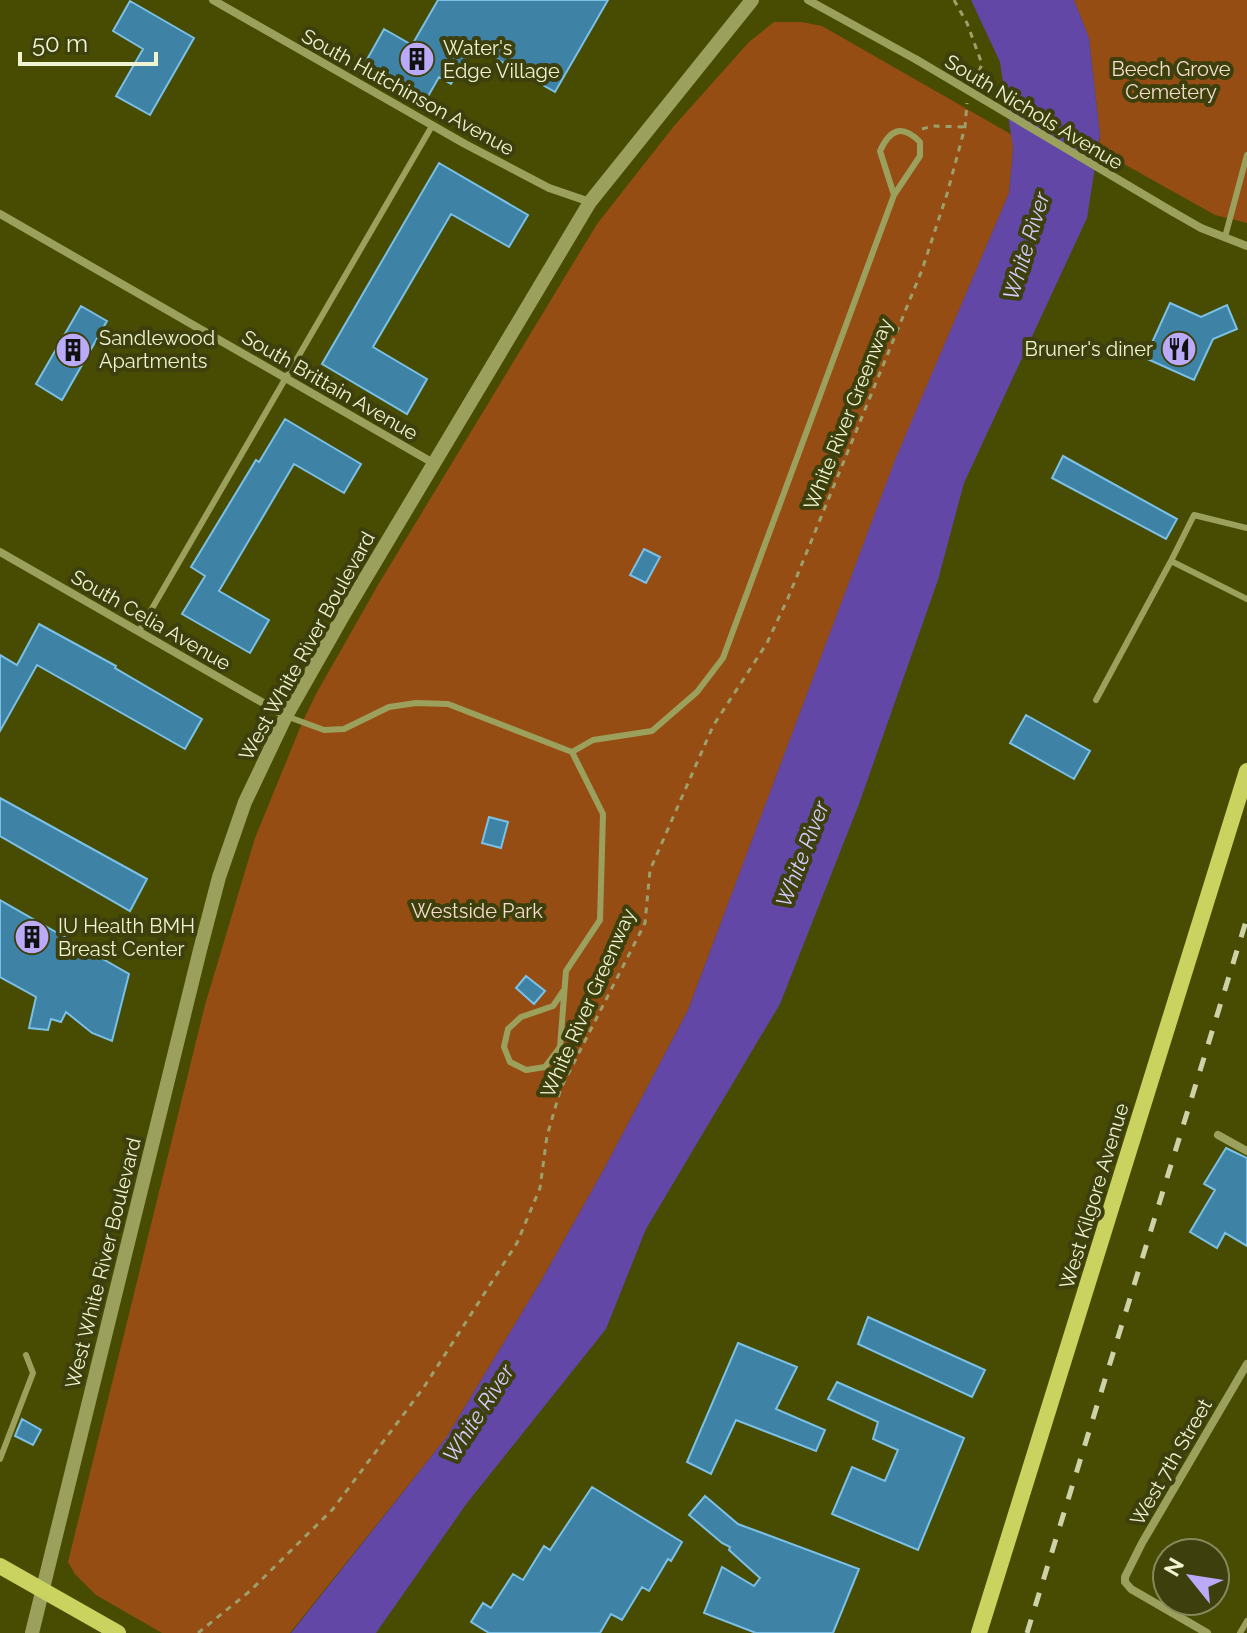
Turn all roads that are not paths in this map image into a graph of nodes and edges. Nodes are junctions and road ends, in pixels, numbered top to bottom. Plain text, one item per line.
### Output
1 (213, 0) edge
2 (752, 0) edge
3 (808, 0) edge
4 (432, 126) junction
5 (1247, 155) edge
6 (894, 195) junction
7 (590, 202) junction
8 (0, 214) edge
9 (1225, 237) junction
10 (1247, 246) edge
11 (287, 379) junction
12 (435, 464) junction
13 (1247, 528) edge
14 (0, 552) edge
15 (1171, 561) junction
16 (1247, 599) edge
17 (139, 631) junction
18 (1096, 700) dead end
19 (286, 716) junction
20 (572, 752) junction
21 (1247, 771) edge
22 (564, 990) junction
23 (1218, 1135) dead end
24 (1247, 1151) edge
25 (26, 1355) dead end
26 (1247, 1364) edge
27 (0, 1459) edge
28 (0, 1566) edge
29 (43, 1591) junction
30 (1247, 1621) edge
31 (32, 1633) edge
32 (118, 1633) edge
33 (979, 1633) edge
34 (1207, 1633) edge
35 (1240, 1633) edge

1 - 4 street, South Hutchinson Avenue
2 - 7 street, West White River Boulevard
3 - 9 street, South Nichols Avenue, bridge
4 - 7 street, South Hutchinson Avenue
4 - 11 lane
5 - 9 lane
6 - 6 lane
6 - 20 lane
7 - 12 street, West White River Boulevard
8 - 11 street, South Brittain Avenue
9 - 10 street, South Nichols Avenue
11 - 12 street, South Brittain Avenue
11 - 17 lane
12 - 19 street, West White River Boulevard
13 - 15 lane
14 - 17 street, South Celia Avenue
15 - 16 lane
15 - 18 lane
17 - 19 street, South Celia Avenue
19 - 20 lane
19 - 29 street, West White River Boulevard
20 - 22 lane
21 - 33 main road, West Kilgore Avenue
22 - 22 lane
23 - 24 street
25 - 27 lane
26 - 34 street, West 7th Street
28 - 29 main road
29 - 31 street, West White River Boulevard
29 - 32 main road
30 - 35 lane

